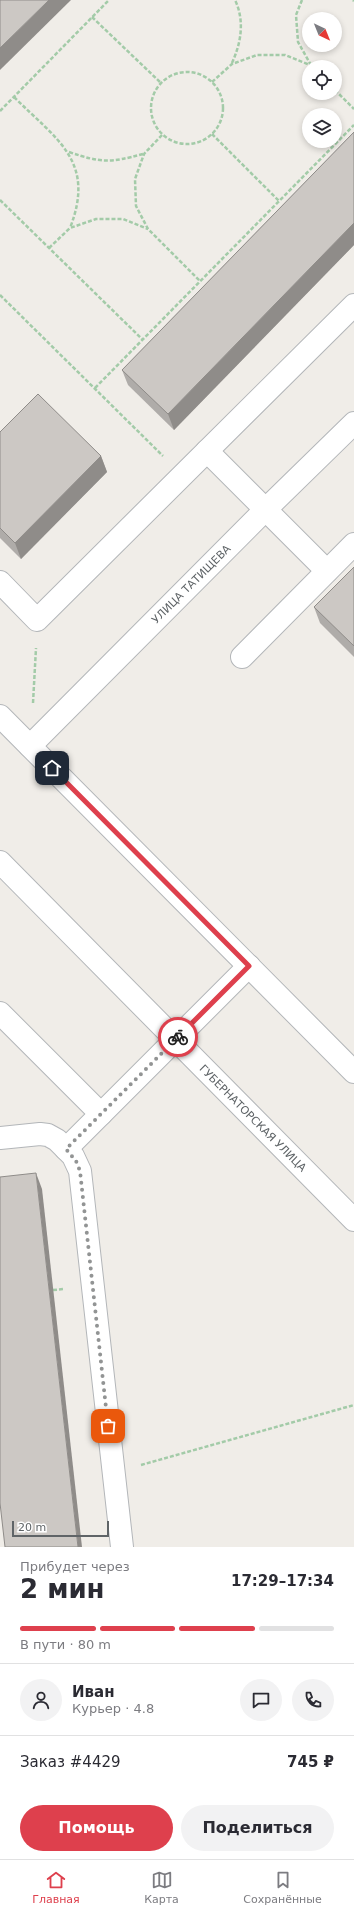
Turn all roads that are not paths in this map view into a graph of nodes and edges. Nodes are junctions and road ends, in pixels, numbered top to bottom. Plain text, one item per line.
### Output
1 (354, 305) edge
2 (354, 423) edge
3 (207, 451) junction
4 (264, 510) junction
5 (354, 544) edge
6 (327, 571) junction
7 (0, 582) edge
8 (242, 657) dead end
9 (0, 716) edge
10 (30, 746) junction
11 (0, 862) edge
12 (249, 966) junction
13 (0, 1013) edge
14 (176, 1040) junction
15 (354, 1072) edge
16 (101, 1114) junction
17 (0, 1138) edge
18 (66, 1149) junction
19 (354, 1220) edge
20 (122, 1547) edge

1 - 3 street
2 - 4 street, УЛИЦА ТАТИЩЕВА
3 - 4 street
3 - 7 street
4 - 6 street
4 - 10 street, УЛИЦА ТАТИЩЕВА
5 - 6 street
6 - 8 street
9 - 10 street
10 - 12 street
11 - 14 street, ГУБЕРНАТОРСКАЯ УЛИЦА
12 - 14 street
12 - 15 street
13 - 16 street
14 - 16 street
14 - 19 street, ГУБЕРНАТОРСКАЯ УЛИЦА
16 - 18 street
17 - 18 street
18 - 20 street

